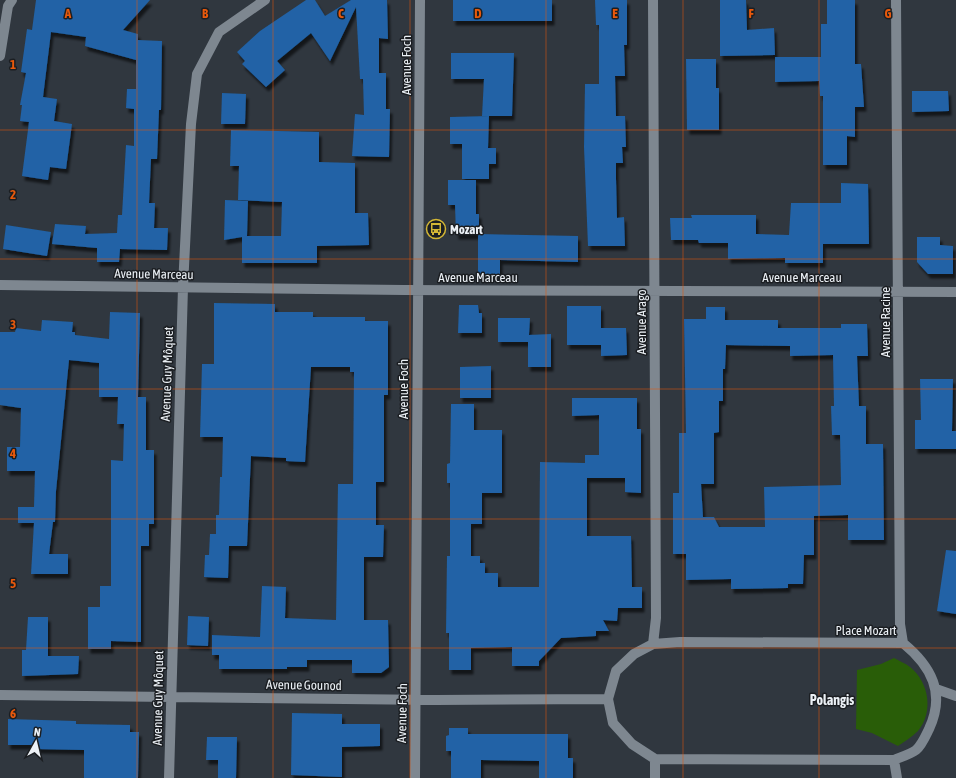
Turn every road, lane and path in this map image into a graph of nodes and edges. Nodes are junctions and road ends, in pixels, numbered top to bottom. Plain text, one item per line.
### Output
1 (12, 0) edge
2 (265, 0) edge
3 (420, 0) edge
4 (653, 0) edge
5 (896, 0) edge
6 (0, 56) edge
7 (0, 285) edge
8 (183, 287) junction
9 (417, 290) junction
10 (654, 290) junction
11 (898, 291) junction
12 (956, 292) edge
13 (903, 643) junction
14 (653, 644) junction
15 (936, 689) junction
16 (0, 695) edge
17 (170, 696) junction
18 (956, 696) edge
19 (415, 699) junction
20 (608, 699) junction
21 (655, 758) junction
22 (894, 760) junction
23 (169, 778) edge
24 (415, 778) edge
25 (655, 778) edge
26 (897, 778) edge

1 - 6 street
2 - 8 street, Avenue Guy Môquet
3 - 9 street, Avenue Foch
4 - 10 street, Avenue Arago
5 - 11 street, Avenue Racine
7 - 8 street, Avenue Marceau
8 - 9 street, Avenue Marceau
8 - 17 street, Avenue Guy Môquet
9 - 10 street, Avenue Marceau
9 - 19 street, Avenue Foch
10 - 11 street, Avenue Marceau
10 - 14 street, Avenue Arago
11 - 12 street, Avenue Marceau
11 - 13 street, Avenue Racine
13 - 14 street, Place Mozart
13 - 15 street, Place Mozart
14 - 20 street, Place Mozart
15 - 18 street
15 - 22 street, Place Mozart
16 - 17 street, Avenue Gounod
17 - 19 street, Avenue Gounod
17 - 23 street, Avenue Guy Môquet
19 - 20 street, Avenue Gounod
19 - 24 street, Avenue Foch
20 - 21 street, Place Mozart
21 - 22 street, Place Mozart
21 - 25 street
22 - 26 street

